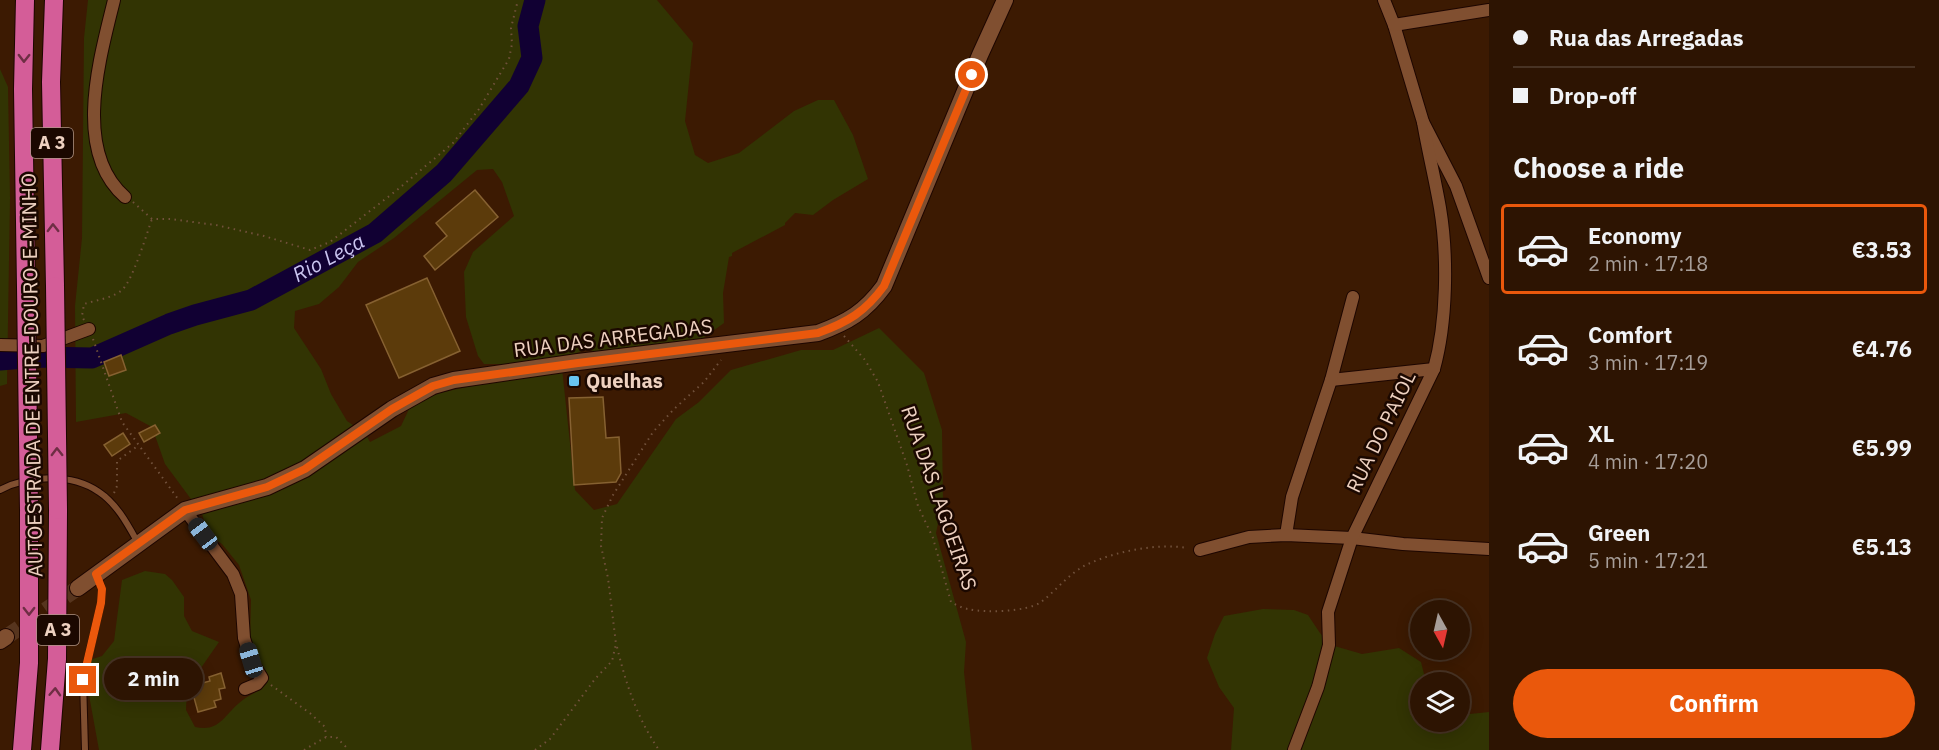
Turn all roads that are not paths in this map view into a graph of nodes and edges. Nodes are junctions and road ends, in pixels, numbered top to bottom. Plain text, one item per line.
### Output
1 (25, 0) edge
2 (54, 0) edge
3 (114, 0) edge
4 (1005, 0) edge
5 (1384, 0) edge
6 (1489, 10) edge
7 (1394, 25) junction
8 (1423, 122) junction
9 (125, 197) road end
10 (1489, 278) edge
11 (1353, 297) dead end
12 (88, 329) road end
13 (0, 345) edge
14 (1434, 369) junction
15 (1331, 380) junction
16 (0, 490) edge
17 (185, 510) junction
18 (1286, 535) junction
19 (1352, 538) junction
20 (139, 544) junction
21 (1489, 549) edge
22 (1200, 550) road end
23 (96, 574) junction
24 (78, 588) tunnel mouth
25 (244, 689) dead end
26 (22, 750) edge
27 (50, 750) edge
28 (85, 750) edge
29 (1294, 750) edge

1 -> 26 highway, AUTOESTRADA DE ENTRE-DOURO-E-MINHO / A 3, bridge
27 -> 2 highway, AUTOESTRADA DE ENTRE-DOURO-E-MINHO / A 3, bridge
3 - 9 street
4 - 17 street, RUA DAS ARREGADAS
5 - 7 street
6 - 7 street
7 - 8 street
8 - 10 street
8 - 14 street, RUA DO PAIOL
11 - 15 street
12 - 13 street
14 - 15 street
14 - 19 street, RUA DO PAIOL
15 - 18 street
16 - 20 lane
17 - 20 street, RUA DAS ARREGADAS
17 - 25 street
18 - 19 street
18 - 22 street
19 - 21 street
19 - 29 street, RUA DO PAIOL
20 - 23 street, RUA DAS ARREGADAS
23 - 24 street, RUA DAS ARREGADAS
23 - 28 lane

